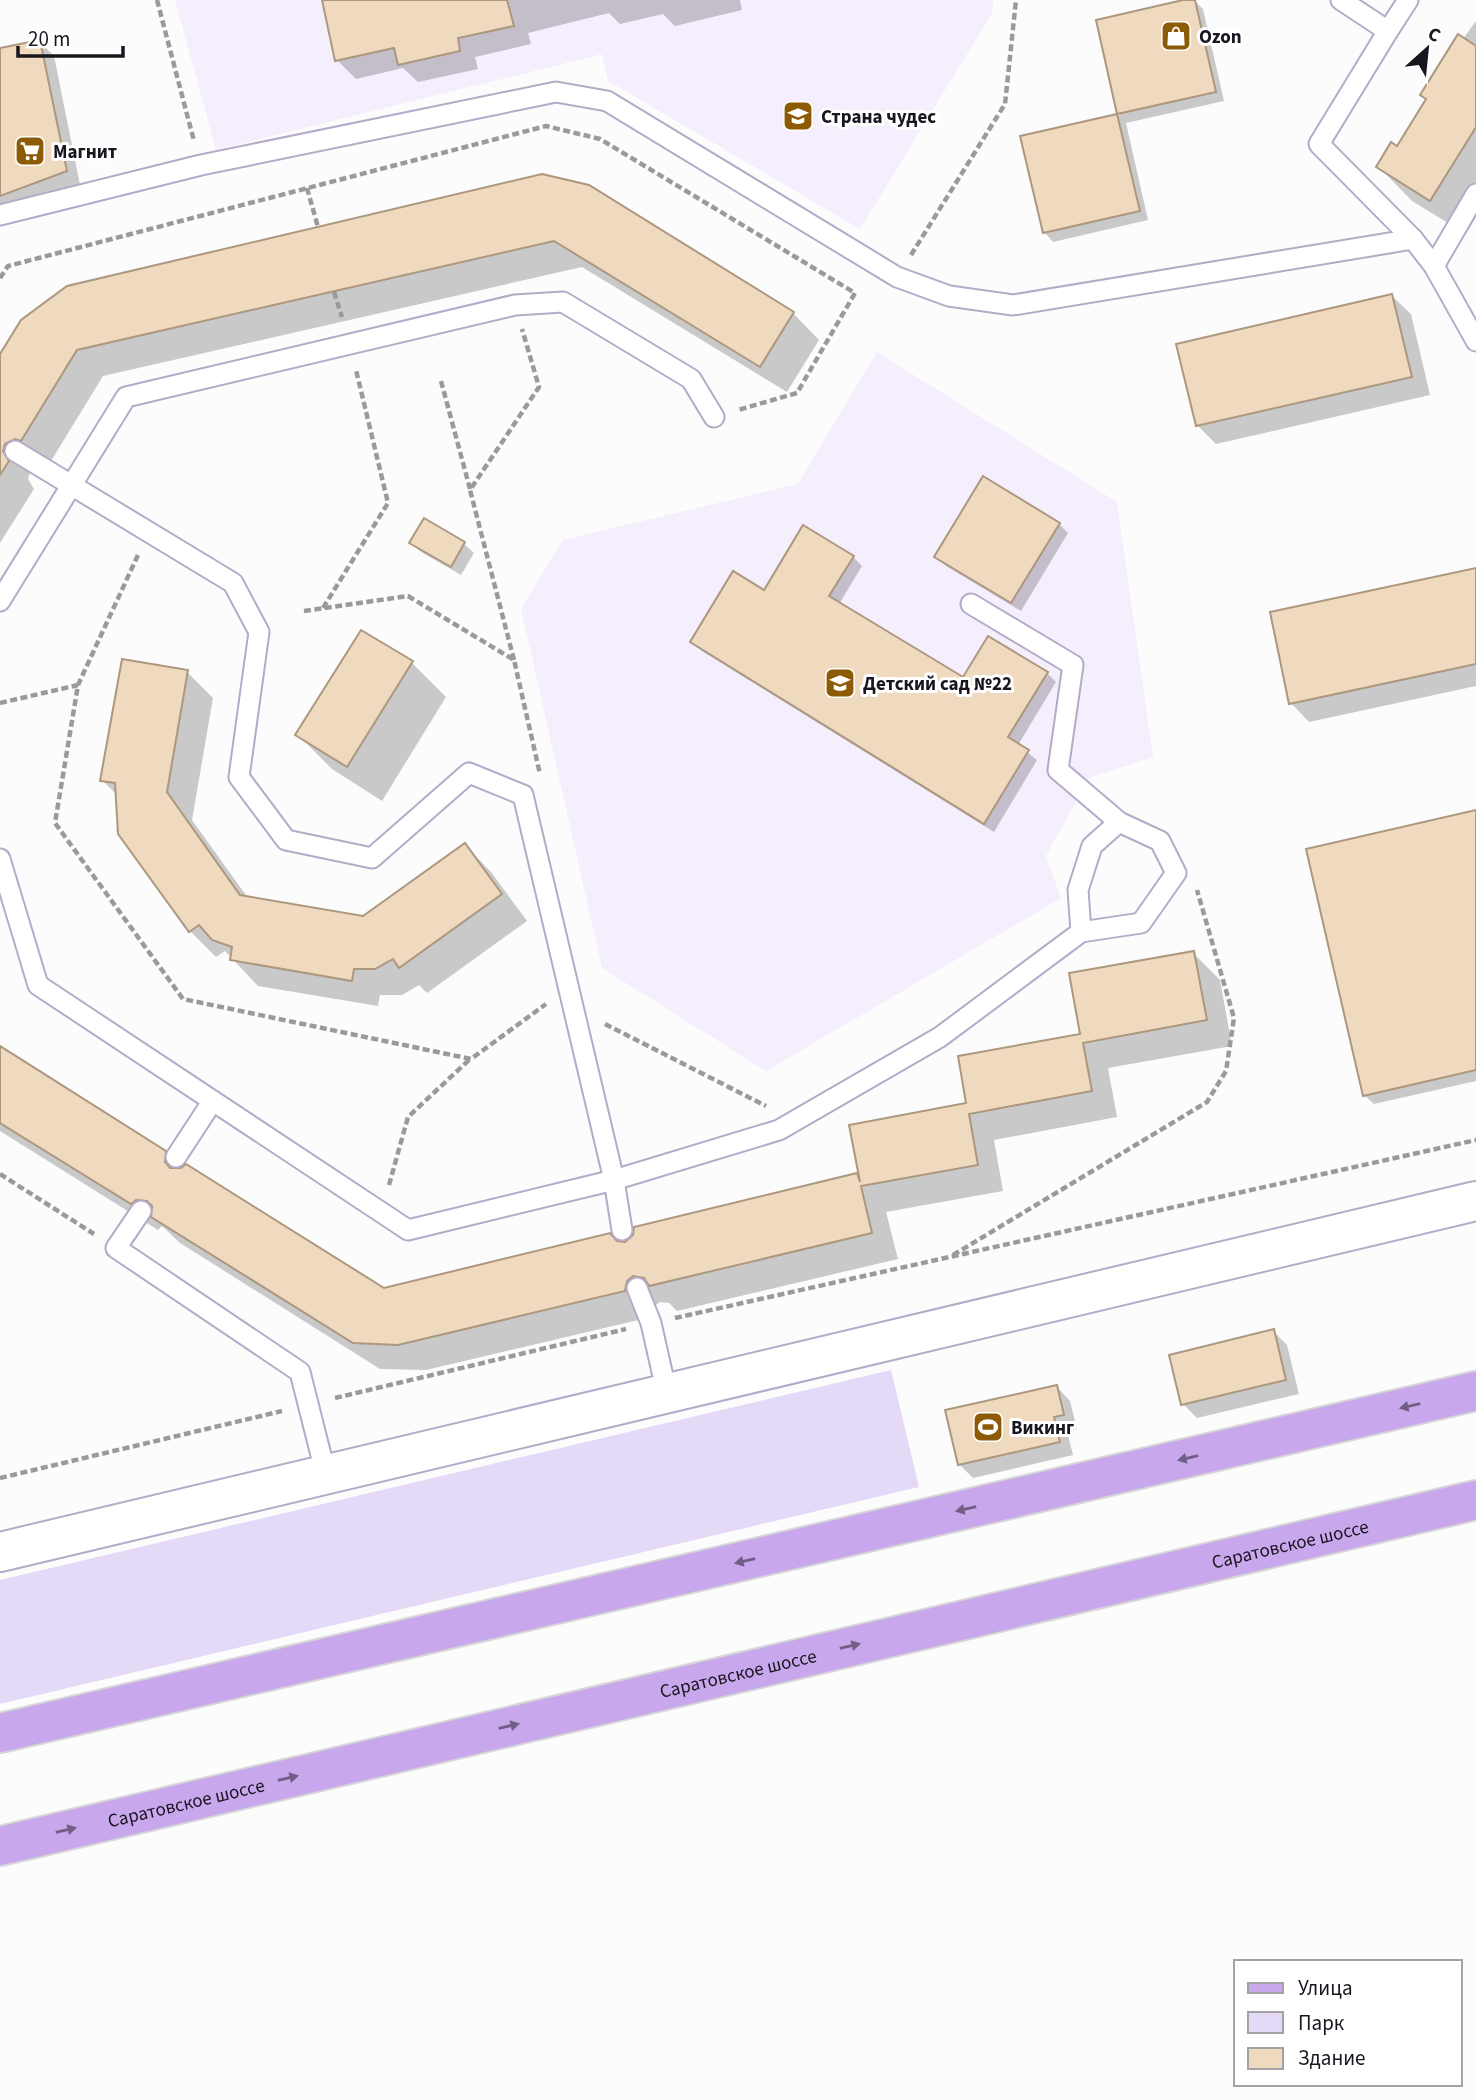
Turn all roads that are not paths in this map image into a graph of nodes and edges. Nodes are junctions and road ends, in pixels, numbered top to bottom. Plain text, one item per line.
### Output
1 (1341, 0) edge
2 (1408, 0) edge
3 (1388, 31) junction
4 (1476, 194) edge
5 (0, 215) edge
6 (1413, 239) junction
7 (1434, 265) junction
8 (1476, 341) edge
9 (714, 416) road end
10 (15, 451) dead end
11 (72, 486) junction
12 (0, 601) edge
13 (971, 604) dead end
14 (1119, 822) junction
15 (1, 868) edge
16 (1081, 932) junction
17 (212, 1102) junction
18 (176, 1157) dead end
19 (614, 1180) junction
20 (1476, 1201) edge
21 (141, 1211) dead end
22 (622, 1230) dead end
23 (637, 1289) dead end
24 (1476, 1391) edge
25 (667, 1394) junction
26 (326, 1475) junction
27 (1476, 1500) edge
28 (0, 1552) edge
29 (0, 1733) edge
30 (0, 1846) edge

1 - 3 lane
2 - 3 lane
3 - 6 lane
4 - 7 lane
5 - 6 lane
6 - 7 lane
7 - 8 lane
9 - 11 lane
10 - 11 lane
11 - 12 lane
11 - 19 lane
13 - 14 lane
14 - 16 lane
14 - 16 lane
15 - 17 lane
16 - 19 lane
17 - 18 lane
17 - 19 lane
19 - 22 lane
20 - 25 street
21 - 26 lane
23 - 25 lane
24 -> 29 main road
25 - 26 street
26 - 28 street
30 -> 27 main road, Саратовское шоссе

